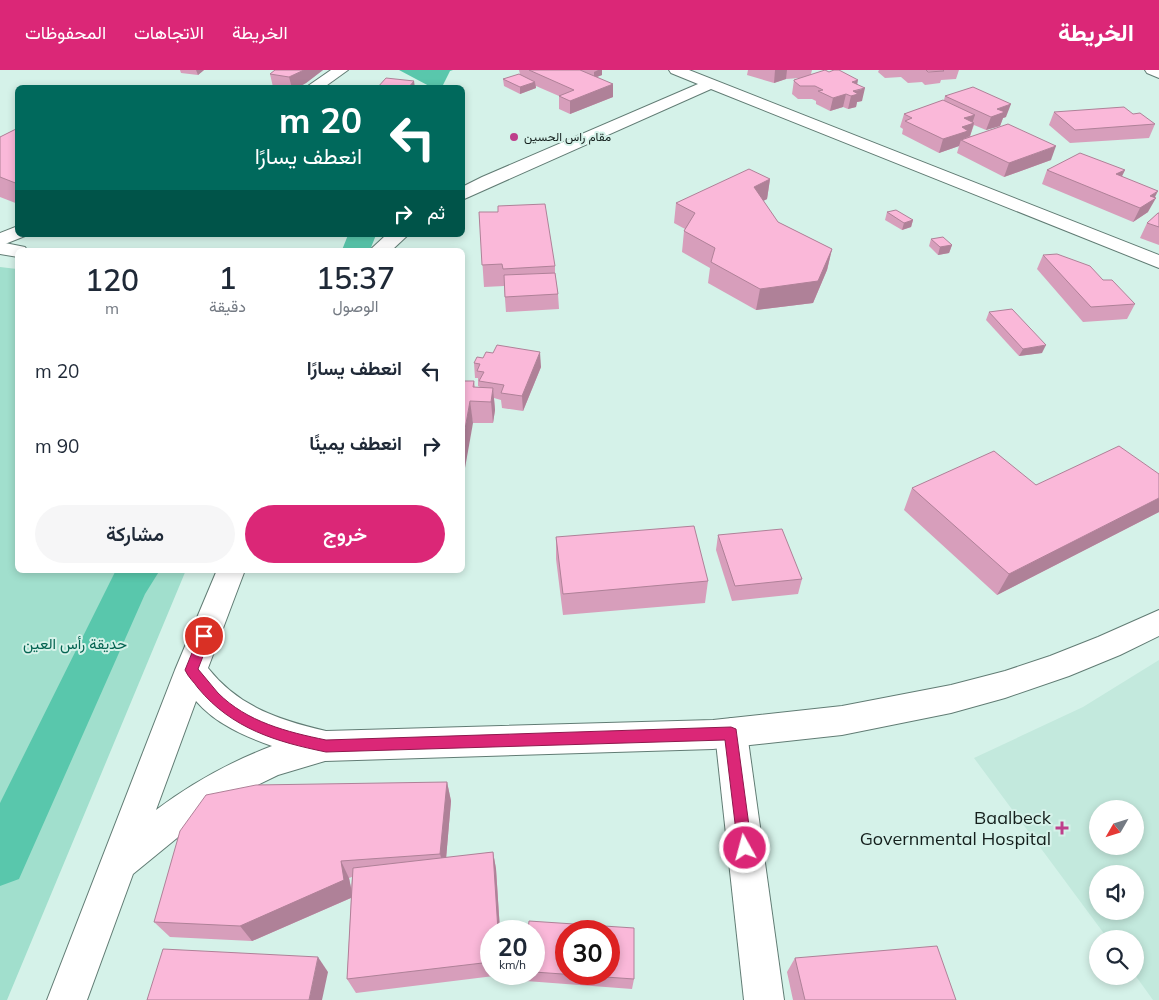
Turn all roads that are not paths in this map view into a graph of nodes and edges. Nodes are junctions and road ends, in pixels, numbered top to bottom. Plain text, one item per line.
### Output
1 (341, 70) edge
2 (676, 70) edge
3 (1152, 70) edge
4 (1159, 74) edge
5 (711, 84) junction
6 (317, 85) edge
7 (465, 193) edge
8 (15, 233) edge
9 (396, 237) edge
10 (0, 240) edge
11 (0, 248) edge
12 (382, 248) edge
13 (15, 250) edge
14 (1159, 262) edge
15 (230, 573) edge
16 (1159, 622) edge
17 (191, 670) junction
18 (731, 733) junction
19 (326, 746) junction
20 (120, 863) junction
21 (67, 1000) edge
22 (764, 1000) edge

1 - 6 street
2 - 5 street
3 - 4 street
5 - 7 street
5 - 14 street
8 - 10 street
9 - 12 street
11 - 13 street
15 - 17 street
16 - 18 street
17 - 19 street
17 - 20 street
18 - 19 street
18 - 22 street
19 - 20 street
20 - 21 street

